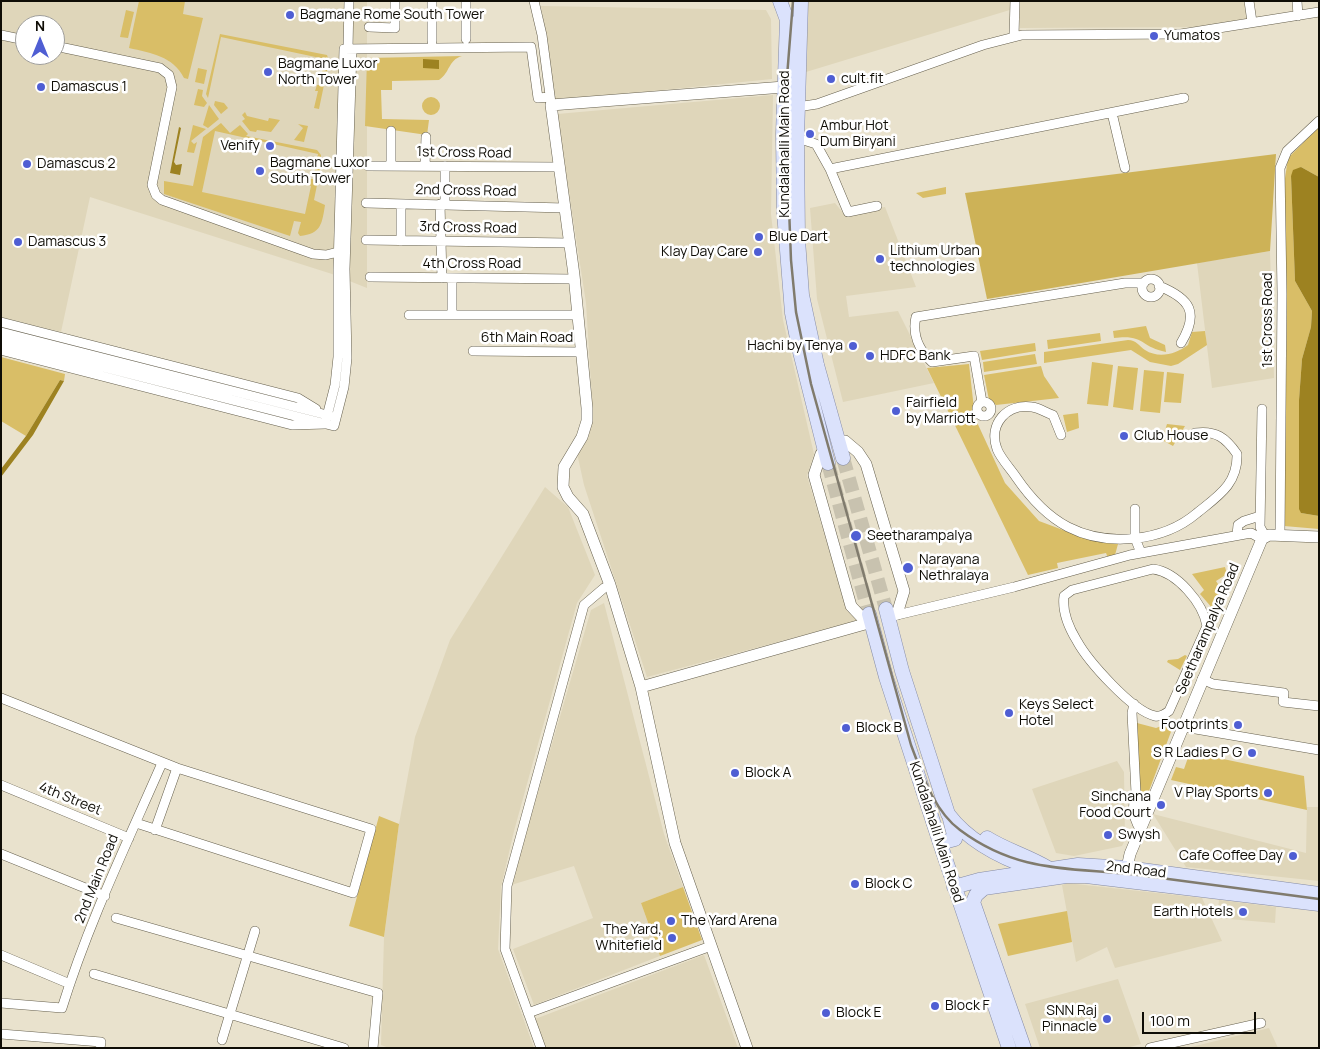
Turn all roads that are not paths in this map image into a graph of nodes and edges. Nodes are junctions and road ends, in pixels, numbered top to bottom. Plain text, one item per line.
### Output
1 (349, 1) edge
2 (395, 1) edge
3 (432, 1) edge
4 (466, 1) edge
5 (534, 1) edge
6 (780, 1) edge
7 (788, 1) edge
8 (801, 1) edge
9 (1015, 1) edge
10 (1249, 1) edge
11 (1297, 1) edge
12 (1319, 12) edge
13 (1298, 16) junction
14 (793, 21) junction
15 (1252, 22) junction
16 (369, 28) dead end
17 (1, 35) edge
18 (1014, 36) junction
19 (15, 38) edge
20 (466, 39) dead end
21 (432, 41) dead end
22 (65, 48) edge
23 (348, 49) junction
24 (784, 87) junction
25 (1184, 98) dead end
26 (551, 101) junction
27 (797, 107) junction
28 (1112, 112) junction
29 (1319, 120) edge
30 (391, 131) dead end
31 (426, 137) dead end
32 (797, 138) junction
33 (368, 166) dead end
34 (390, 166) junction
35 (425, 166) junction
36 (445, 166) junction
37 (560, 167) junction
38 (1125, 168) dead end
39 (830, 169) junction
40 (366, 203) dead end
41 (401, 204) junction
42 (443, 204) junction
43 (877, 206) dead end
44 (565, 208) junction
45 (366, 240) dead end
46 (400, 241) junction
47 (441, 241) junction
48 (569, 243) junction
49 (338, 252) junction
50 (370, 277) dead end
51 (442, 278) junction
52 (452, 278) junction
53 (574, 279) junction
54 (1144, 283) junction
55 (1159, 286) junction
56 (409, 315) dead end
57 (452, 315) junction
58 (578, 315) junction
59 (1, 322) edge
60 (1, 332) edge
61 (1, 341) edge
62 (1181, 343) dead end
63 (1, 350) edge
64 (473, 351) dead end
65 (582, 352) junction
66 (1262, 409) dead end
67 (290, 410) junction
68 (329, 419) junction
69 (995, 427) junction
70 (1195, 433) dead end
71 (1061, 435) dead end
72 (839, 443) junction
73 (827, 458) joint
74 (843, 458) tunnel mouth
75 (1136, 509) dead end
76 (1260, 516) junction
77 (1236, 535) junction
78 (1280, 535) junction
79 (1263, 537) junction
80 (1319, 537) edge
81 (1135, 538) junction
82 (1125, 540) junction
83 (1141, 553) junction
84 (1127, 556) junction
85 (1136, 572) junction
86 (610, 585) junction
87 (891, 613) junction
88 (869, 620) junction
89 (1202, 679) junction
90 (641, 688) junction
91 (1, 698) edge
92 (1134, 704) junction
93 (1319, 706) edge
94 (1184, 727) junction
95 (1319, 750) edge
96 (162, 762) junction
97 (176, 768) junction
98 (1, 785) edge
99 (947, 808) junction
100 (136, 823) junction
101 (1142, 825) junction
102 (155, 830) junction
103 (129, 838) junction
104 (940, 843) junction
105 (1, 854) edge
106 (1127, 868) junction
107 (1043, 869) junction
108 (954, 887) junction
109 (1319, 894) edge
110 (105, 896) junction
111 (973, 902) joint
112 (1319, 904) edge
113 (116, 918) dead end
114 (255, 931) dead end
115 (711, 946) junction
116 (1, 955) edge
117 (247, 956) junction
118 (94, 974) dead end
119 (70, 984) junction
120 (1, 1003) edge
121 (528, 1013) junction
122 (230, 1014) junction
123 (1261, 1023) dead end
124 (1, 1034) edge
125 (222, 1040) dead end
126 (100, 1048) edge
127 (344, 1048) edge
128 (373, 1048) edge
129 (541, 1048) edge
130 (747, 1048) edge
131 (1009, 1048) edge
132 (1024, 1048) edge
133 (1150, 1048) edge

1 - 23 street
2 - 16 street
3 - 21 street
4 - 20 street
5 - 26 street
6 - 14 main road, Kundalahalli Main Road
7 - 14 main road
8 - 14 main road, Kundalahalli Main Road
9 - 18 street
10 - 15 street
11 - 13 street
12 - 13 street
13 - 15 street
14 - 24 main road, Kundalahalli Main Road
14 - 27 main road, Kundalahalli Main Road
15 - 18 street
17 - 19 street
18 - 27 street
22 - 49 street
23 - 26 street
23 - 49 street
23 - 68 street
24 - 26 street
24 - 73 main road, Kundalahalli Main Road
25 - 28 street
26 - 37 street
27 - 32 main road, Kundalahalli Main Road
28 - 38 street
28 - 39 street
29 - 78 street, 1st Cross Road
30 - 34 street
31 - 35 street
32 - 39 street
32 - 72 main road, Kundalahalli Main Road
33 - 34 street, 1st Cross Road
34 - 35 street, 1st Cross Road
35 - 36 street, 1st Cross Road
36 - 37 street, 1st Cross Road
36 - 42 street
37 - 44 street
39 - 43 street
40 - 41 street, 2nd Cross Road
41 - 42 street, 2nd Cross Road
41 - 46 street
42 - 44 street, 2nd Cross Road
42 - 47 street
44 - 48 street
45 - 46 street, 3rd Cross Road
46 - 47 street, 3rd Cross Road
47 - 48 street, 3rd Cross Road
47 - 51 street
48 - 53 street
49 - 68 street
50 - 51 street, 4th Cross Road
51 - 52 street, 4th Cross Road
52 - 53 street, 4th Cross Road
52 - 57 street
53 - 58 street
54 - 55 street
54 - 55 street
54 - 69 street
55 - 62 street
56 - 57 street
57 - 58 street
58 - 65 street
59 - 68 street
60 - 67 street
61 - 67 street
63 - 68 street
64 - 65 street, 6th Main Road
65 - 86 street
66 - 76 street
67 - 68 street
69 - 71 street
69 - 82 street
70 - 81 street
72 - 74 main road, Kundalahalli Main Road
72 - 87 street
73 - 88 street
75 - 81 street
76 - 77 street
76 - 79 street
77 - 79 street
77 - 83 street
78 - 79 street
78 - 80 street
79 - 89 street, Seetharampalya Road
81 - 82 street
81 - 83 street
82 - 84 street
83 - 84 street
84 - 85 street
84 - 87 street
85 - 92 street
85 - 92 street
86 - 90 street
86 - 121 street
87 - 99 main road, Kundalahalli Main Road
88 - 90 street
88 - 104 main road, Kundalahalli Main Road
89 - 93 street
89 - 94 street, Seetharampalya Road
90 - 115 street
91 - 96 street
92 - 101 street
94 - 95 street
94 - 101 street, Seetharampalya Road
96 - 97 street
96 - 100 street, 2nd Main Road
97 - 102 street
97 - 102 street
98 - 103 street, 4th Street
99 - 104 main road, Kundalahalli Main Road
99 - 107 main road
100 - 102 street
100 - 103 street, 2nd Main Road
101 - 106 street, Seetharampalya Road
103 - 110 street, 2nd Main Road
104 - 108 main road, Kundalahalli Main Road
105 - 110 street
106 - 107 main road, 2nd Road
106 - 109 main road, 2nd Road
107 - 108 main road, 2nd Road
108 - 131 main road, Kundalahalli Main Road
110 - 119 street, 2nd Main Road
111 - 112 main road, 2nd Road
111 - 132 main road, Kundalahalli Main Road
113 - 117 street
114 - 117 street
115 - 121 street
115 - 130 street
116 - 119 street
117 - 122 street
117 - 128 street
118 - 122 street
119 - 120 street, 2nd Main Road
121 - 129 street
122 - 125 street
122 - 127 street
123 - 133 street
124 - 126 street

